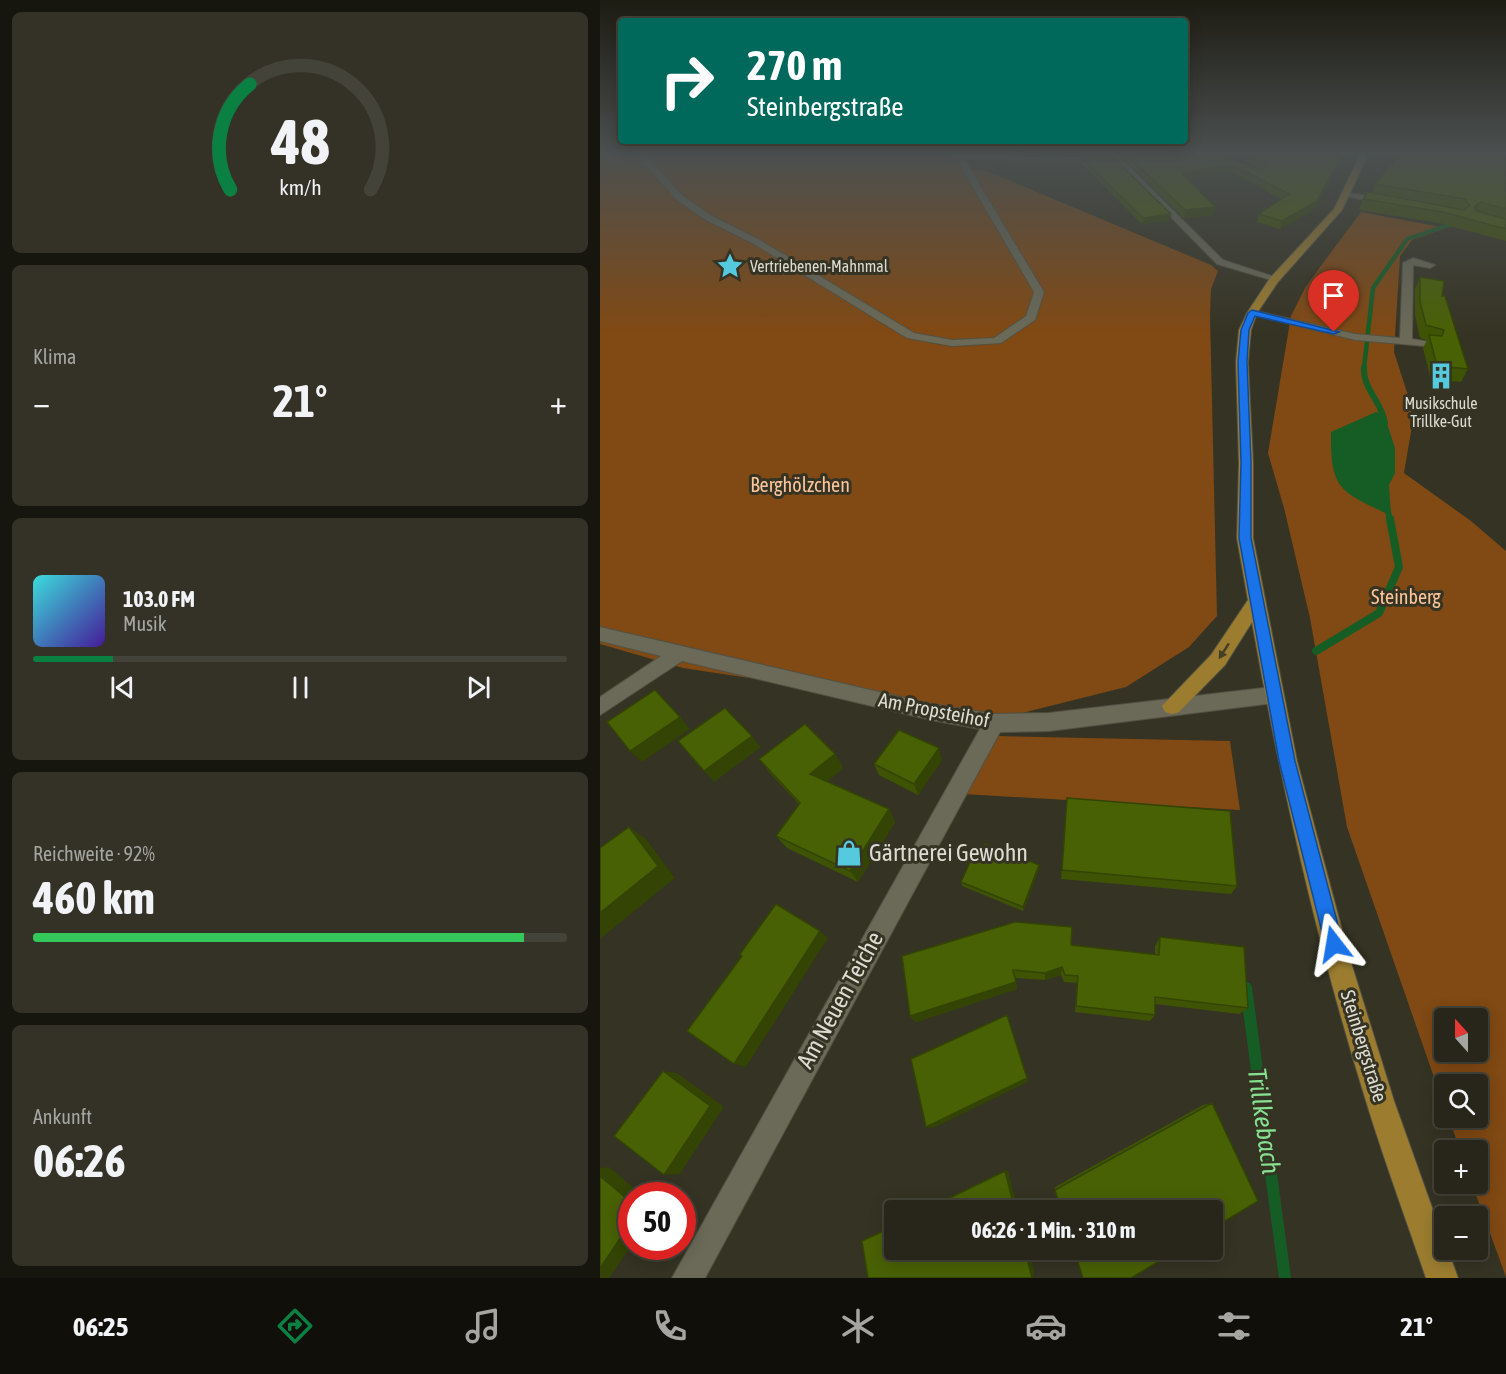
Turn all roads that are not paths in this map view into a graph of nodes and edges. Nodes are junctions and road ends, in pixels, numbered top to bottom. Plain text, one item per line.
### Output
1 (704, 215) edge
2 (992, 215) edge
3 (1173, 215) edge
4 (1334, 215) edge
5 (1430, 265) dead end
6 (1274, 280) junction
7 (1252, 313) junction
8 (1406, 342) junction
9 (1432, 345) edge
10 (1256, 602) junction
11 (600, 634) edge
12 (681, 652) junction
13 (1273, 695) junction
14 (1172, 706) junction
15 (600, 707) edge
16 (993, 723) junction
17 (687, 1278) edge
18 (1442, 1278) edge

1 - 2 street
3 - 6 street
4 - 6 main road, Steinbergstraße
5 - 8 street
6 - 7 main road, Steinbergstraße
7 - 8 street
7 - 10 main road, Steinbergstraße
8 - 9 street
10 - 13 main road, Steinbergstraße
10 -> 14 main road
11 - 12 street, Am Propsteihof
12 - 15 street
12 - 16 street, Am Propsteihof
13 - 14 street, Am Propsteihof
13 - 18 main road, Steinbergstraße
14 - 16 street, Am Propsteihof
16 - 17 street, Am Neuen Teiche

